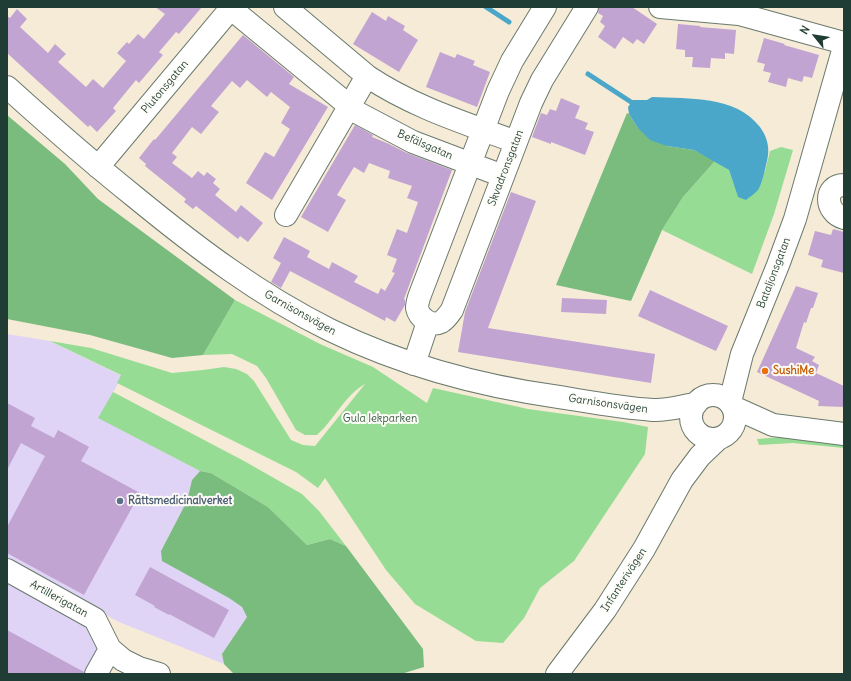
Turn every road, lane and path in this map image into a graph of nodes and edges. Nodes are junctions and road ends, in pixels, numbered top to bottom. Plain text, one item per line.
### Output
1 (231, 7) edge
2 (285, 7) edge
3 (545, 7) edge
4 (587, 7) edge
5 (660, 7) edge
6 (844, 44) edge
7 (844, 47) edge
8 (367, 76) junction
9 (7, 87) edge
10 (349, 107) junction
11 (483, 130) junction
12 (516, 142) junction
13 (469, 163) junction
14 (98, 167) junction
15 (503, 176) junction
16 (803, 191) junction
17 (836, 192) edge
18 (286, 215) dead end
19 (844, 218) edge
20 (428, 322) junction
21 (742, 354) junction
22 (414, 364) junction
23 (701, 400) junction
24 (731, 404) junction
25 (655, 410) junction
26 (773, 425) junction
27 (695, 429) junction
28 (844, 434) edge
29 (724, 436) junction
30 (682, 480) junction
31 (7, 570) edge
32 (110, 649) junction
33 (145, 672) edge
34 (96, 674) edge
35 (557, 674) edge

1 - 10 street, Befälsgatan
1 - 14 street, Plutonsgatan
2 - 8 street
3 - 11 street
4 - 12 street, Skvadronsgatan
5 - 6 street
7 - 16 street, Bataljonsgatan
8 - 10 street
8 - 11 street
9 - 14 street, Garnisonsvägen
10 - 13 street, Befälsgatan
10 - 18 street
11 - 12 street
11 - 13 street
12 - 15 street, Skvadronsgatan
13 - 15 street, Befälsgatan
13 - 20 street
14 - 22 street, Garnisonsvägen
15 - 20 street, Skvadronsgatan
16 - 17 street
16 - 21 street, Bataljonsgatan
17 - 19 street
20 - 22 street
21 - 23 street, Bataljonsgatan
21 - 24 street, Bataljonsgatan
22 - 25 street, Garnisonsvägen
23 - 24 street
23 - 25 street, Garnisonsvägen
23 - 27 street
24 - 26 street
24 - 29 street
25 - 27 street, Garnisonsvägen
26 - 28 street
26 - 29 street
27 - 29 street
27 - 30 street, Infanterivägen
29 - 30 street, Infanterivägen
30 - 35 street, Infanterivägen
31 - 32 street, Artillerigatan
32 - 33 street, Artillerigatan
32 - 34 street

